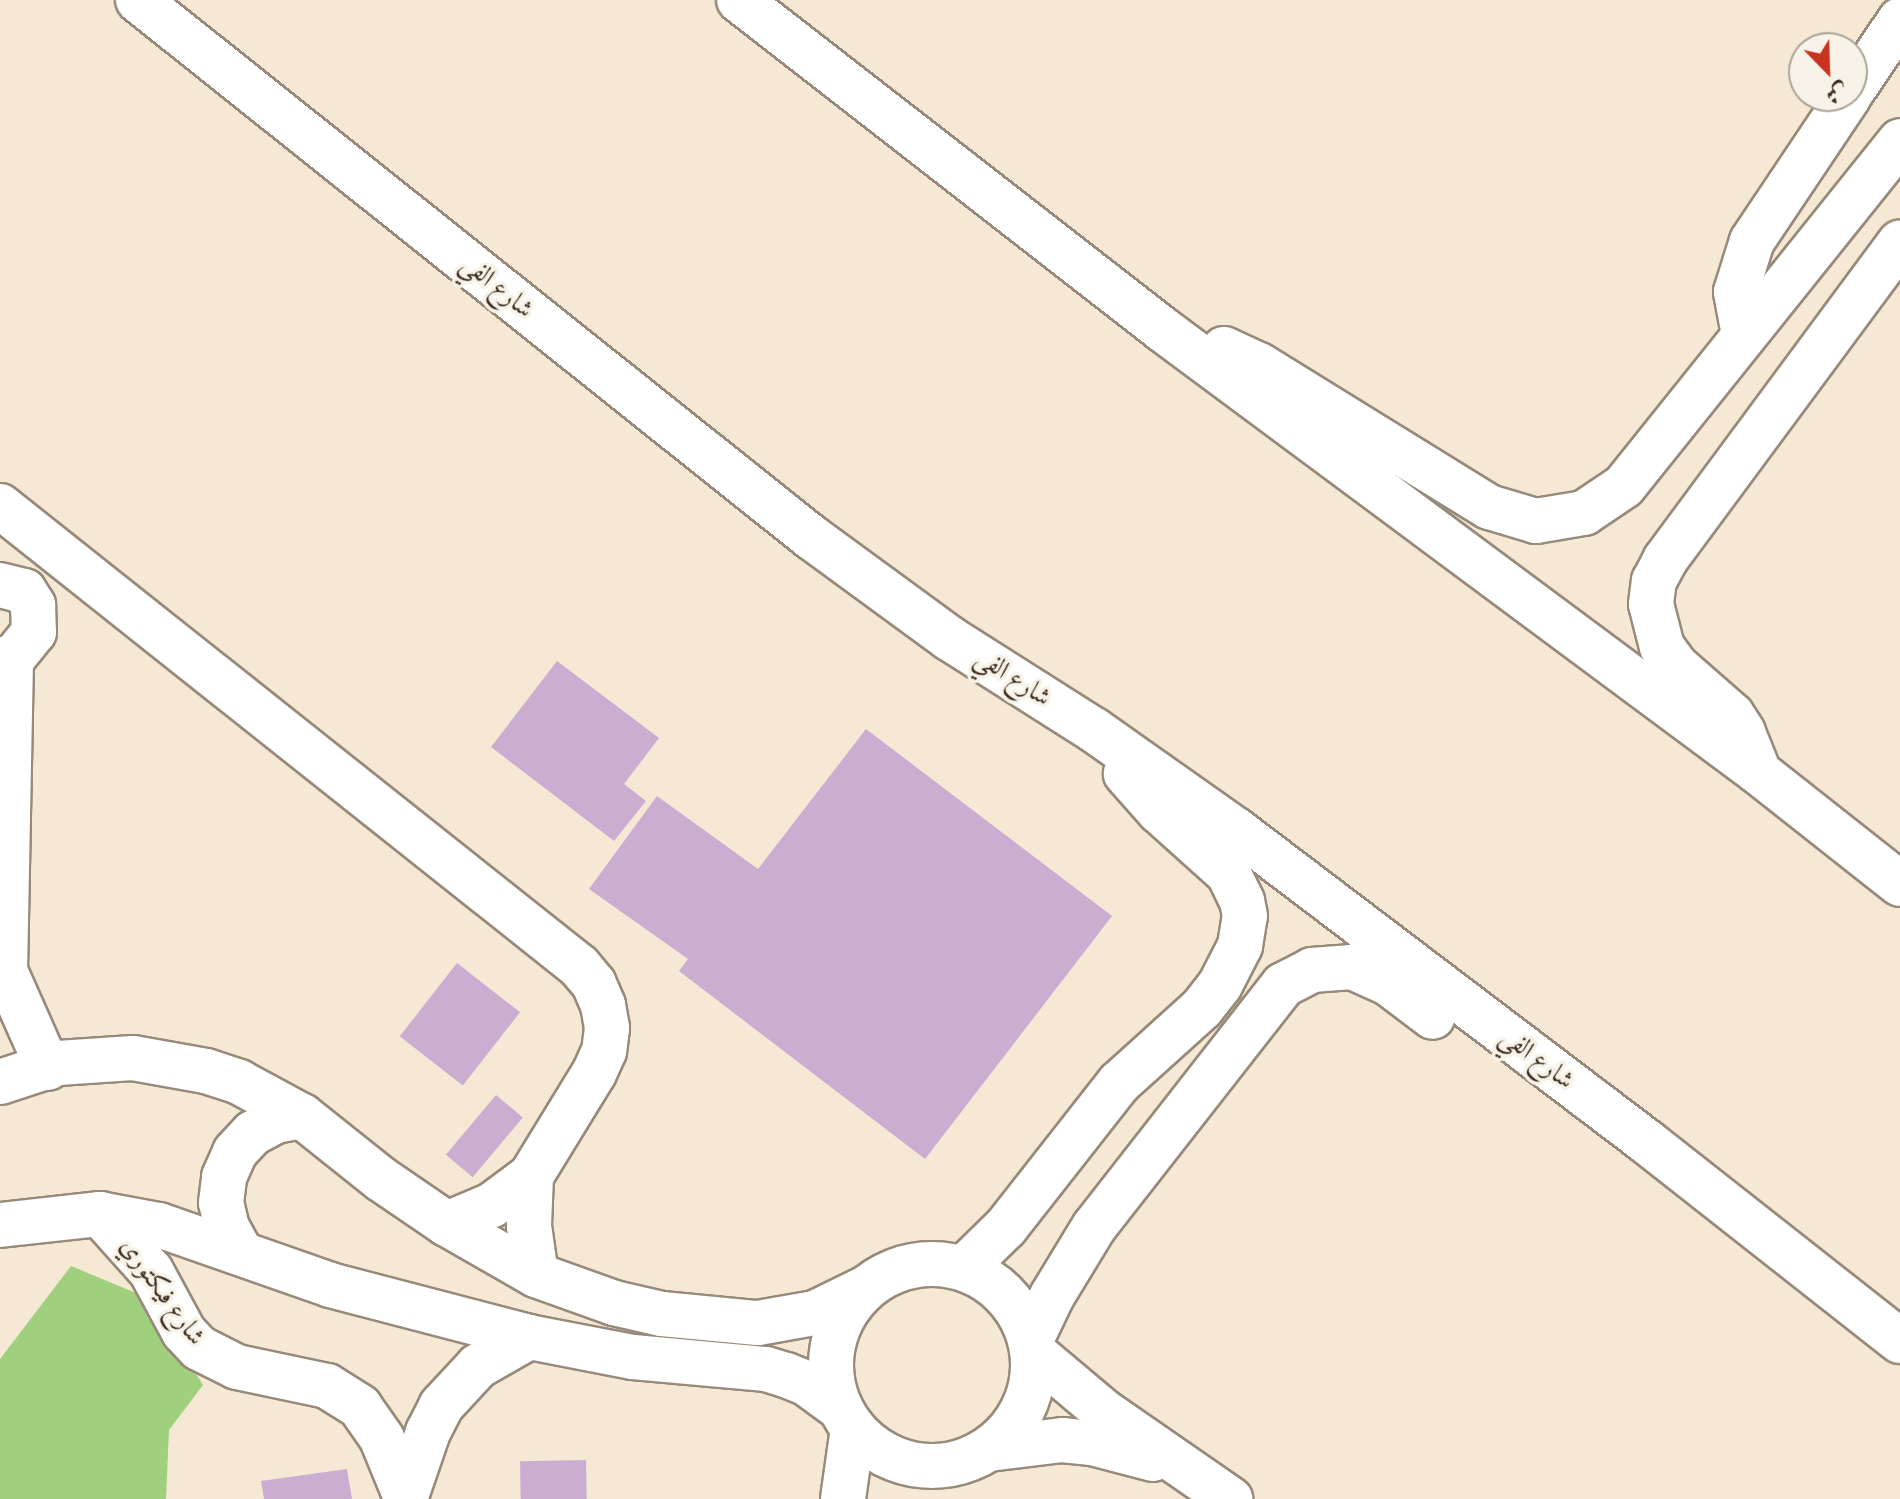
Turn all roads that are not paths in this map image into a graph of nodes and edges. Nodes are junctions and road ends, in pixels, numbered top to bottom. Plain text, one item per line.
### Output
1 (138, 0) edge
2 (739, 0) edge
3 (1900, 20) edge
4 (1868, 67) edge
5 (1838, 112) edge
6 (1900, 141) edge
7 (1892, 259) edge
8 (1162, 329) junction
9 (1744, 335) junction
10 (0, 506) edge
11 (55, 549) junction
12 (12, 588) edge
13 (6, 659) edge
14 (1094, 730) junction
15 (1757, 771) junction
16 (1900, 884) edge
17 (3, 957) edge
18 (48, 1068) junction
19 (0, 1082) edge
20 (1584, 1094) junction
21 (302, 1116) junction
22 (531, 1176) junction
23 (100, 1214) junction
24 (447, 1224) junction
25 (0, 1225) edge
26 (240, 1251) junction
27 (964, 1268) junction
28 (536, 1275) junction
29 (866, 1288) junction
30 (529, 1337) junction
31 (1900, 1341) edge
32 (1032, 1346) junction
33 (846, 1418) junction
34 (957, 1471) edge
35 (1193, 1472) junction
36 (405, 1497) edge
37 (843, 1499) edge
38 (1230, 1499) edge

1 - 14 street, شارع الفي
2 - 8 street
3 - 4 street
5 - 9 street
6 - 9 street
7 - 15 street
8 - 9 street
8 - 15 street
10 - 11 street
11 - 12 street
11 - 22 street
12 - 13 street
13 - 17 street
14 - 20 street, شارع الفي
14 - 27 street
15 - 16 street
17 - 18 street
18 - 19 street
18 - 21 street
20 - 31 street, شارع الفي
20 - 32 street
21 - 24 street
21 - 26 street
22 - 24 street
22 - 28 street
23 - 25 street
23 - 26 street
23 - 36 street, شارع فيكتوري
24 - 28 street
26 - 30 street
27 - 29 street
27 - 32 street
28 - 29 street
29 - 33 street
30 - 33 street
30 - 36 street, شارع فيكتوري
32 - 34 street
32 - 35 street
33 - 34 street
33 - 37 street
34 - 35 street
35 - 38 street

